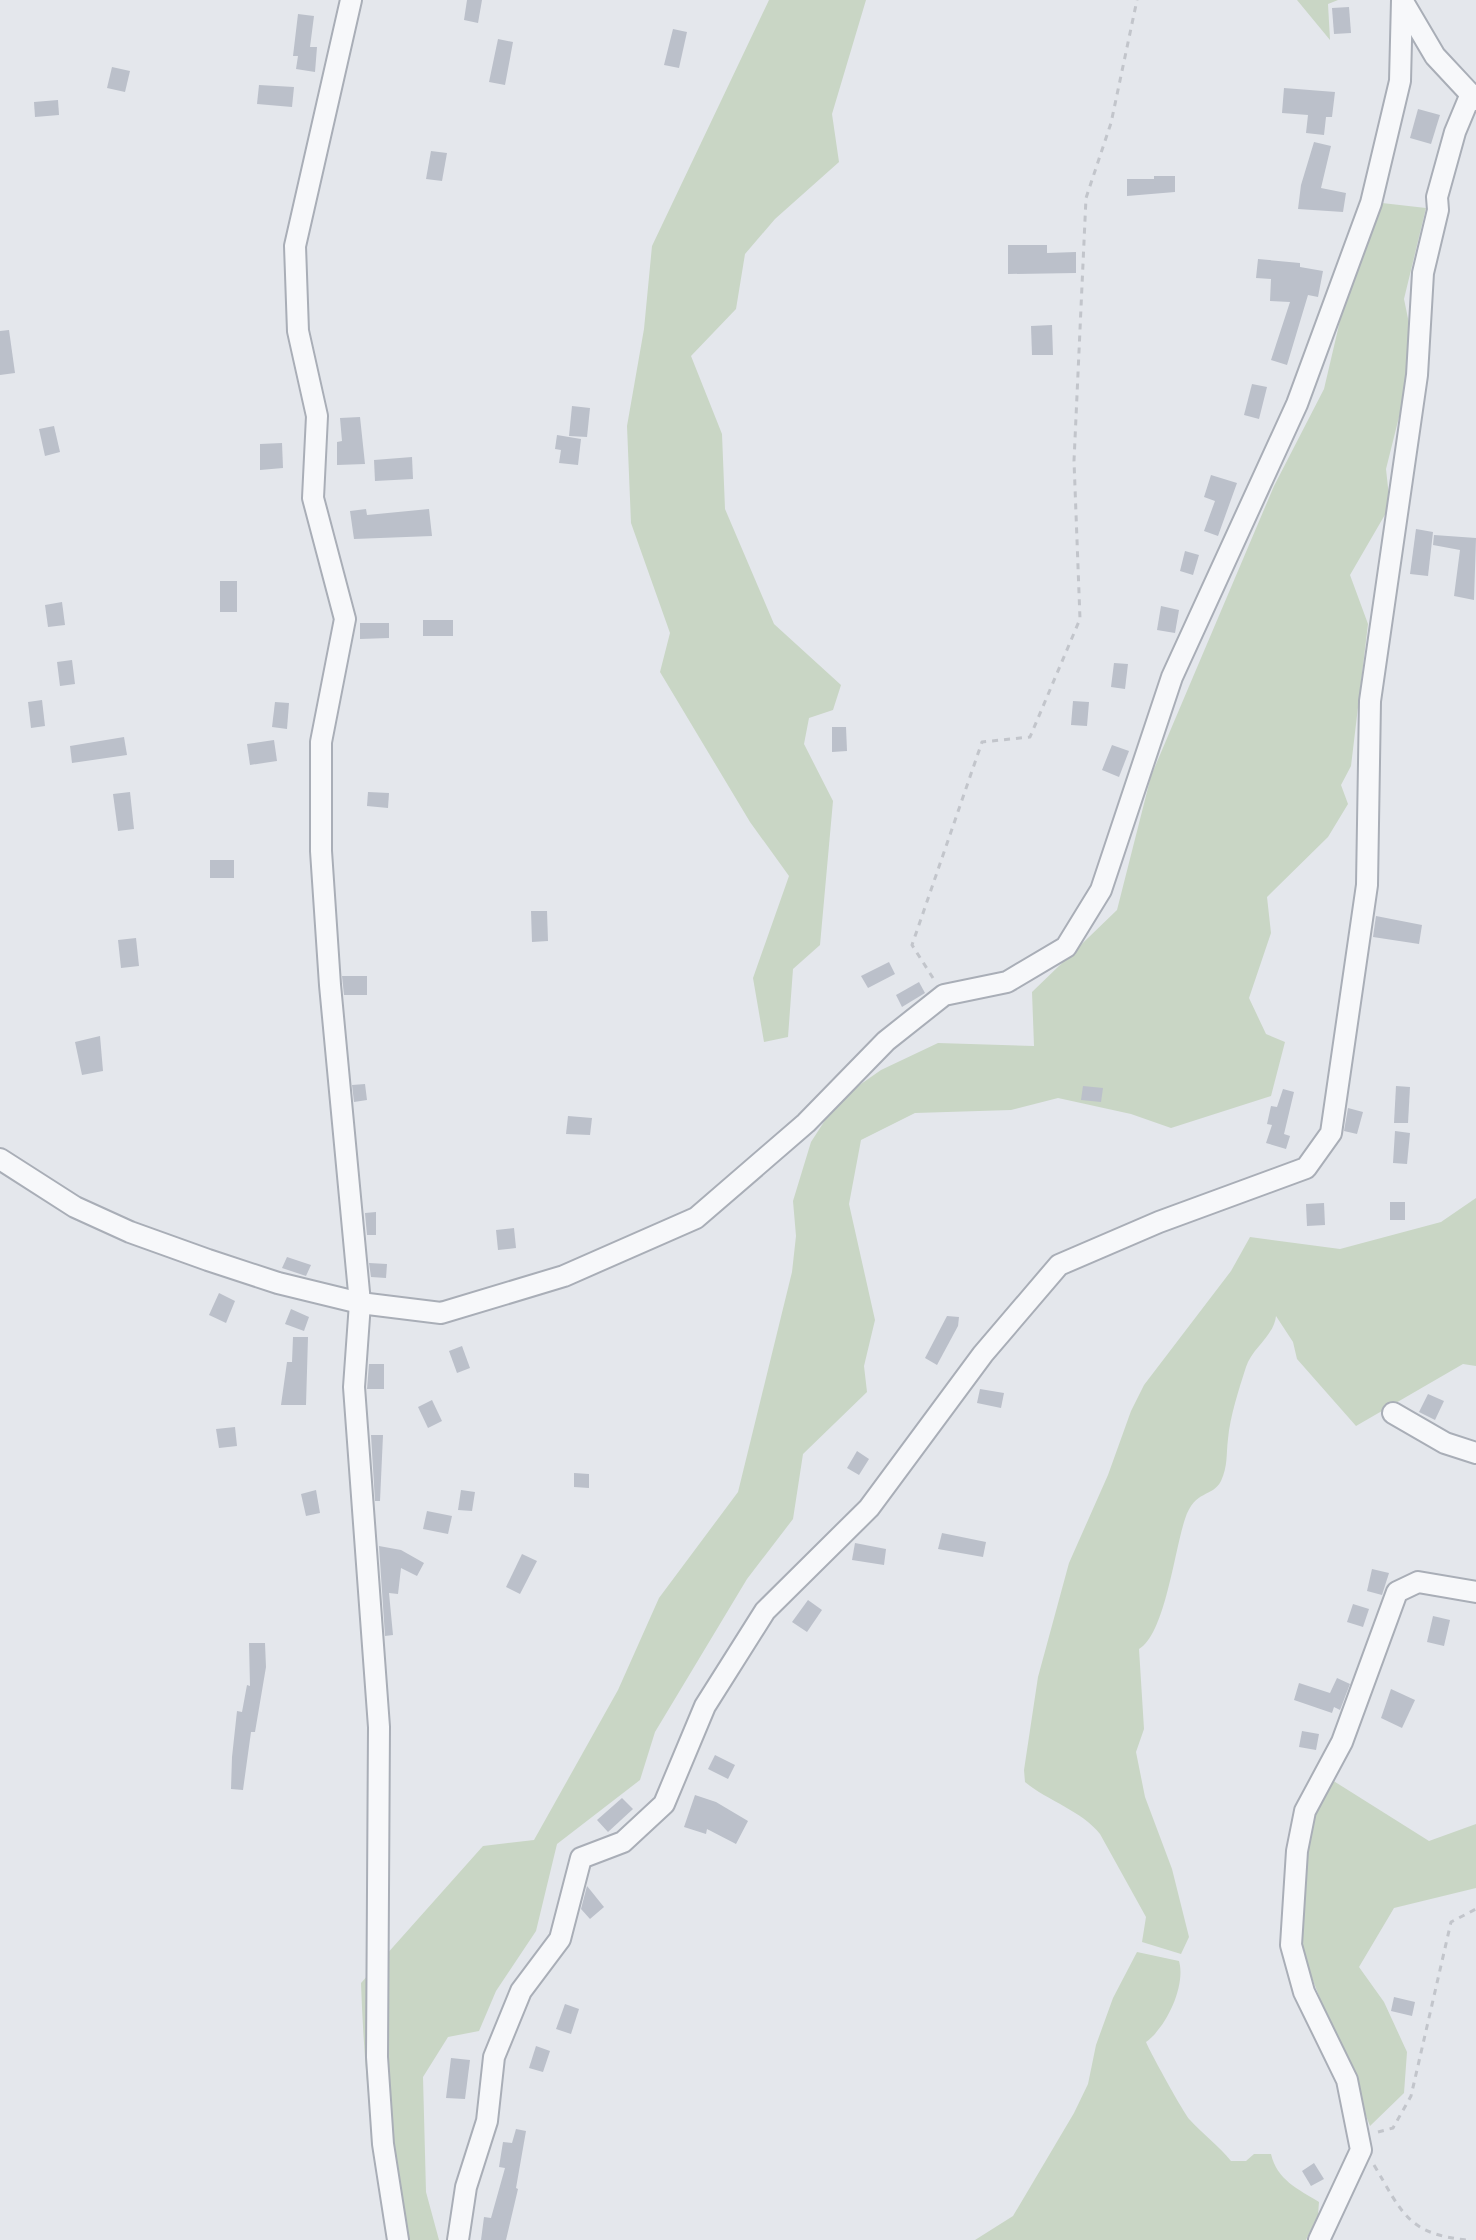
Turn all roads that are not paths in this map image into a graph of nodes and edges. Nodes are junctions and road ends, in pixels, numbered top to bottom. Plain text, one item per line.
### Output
1 (351, 0) edge
2 (1402, 0) edge
3 (1473, 98) edge
4 (0, 1159) edge
5 (360, 1303) junction
6 (1393, 1413) dead end
7 (1476, 1453) edge
8 (1476, 1592) edge
9 (398, 2240) edge
10 (458, 2240) edge
11 (1319, 2240) edge

1 - 5 street
2 - 3 street
2 - 5 street
3 - 10 street
4 - 5 street
5 - 9 street
6 - 7 street
8 - 11 street

